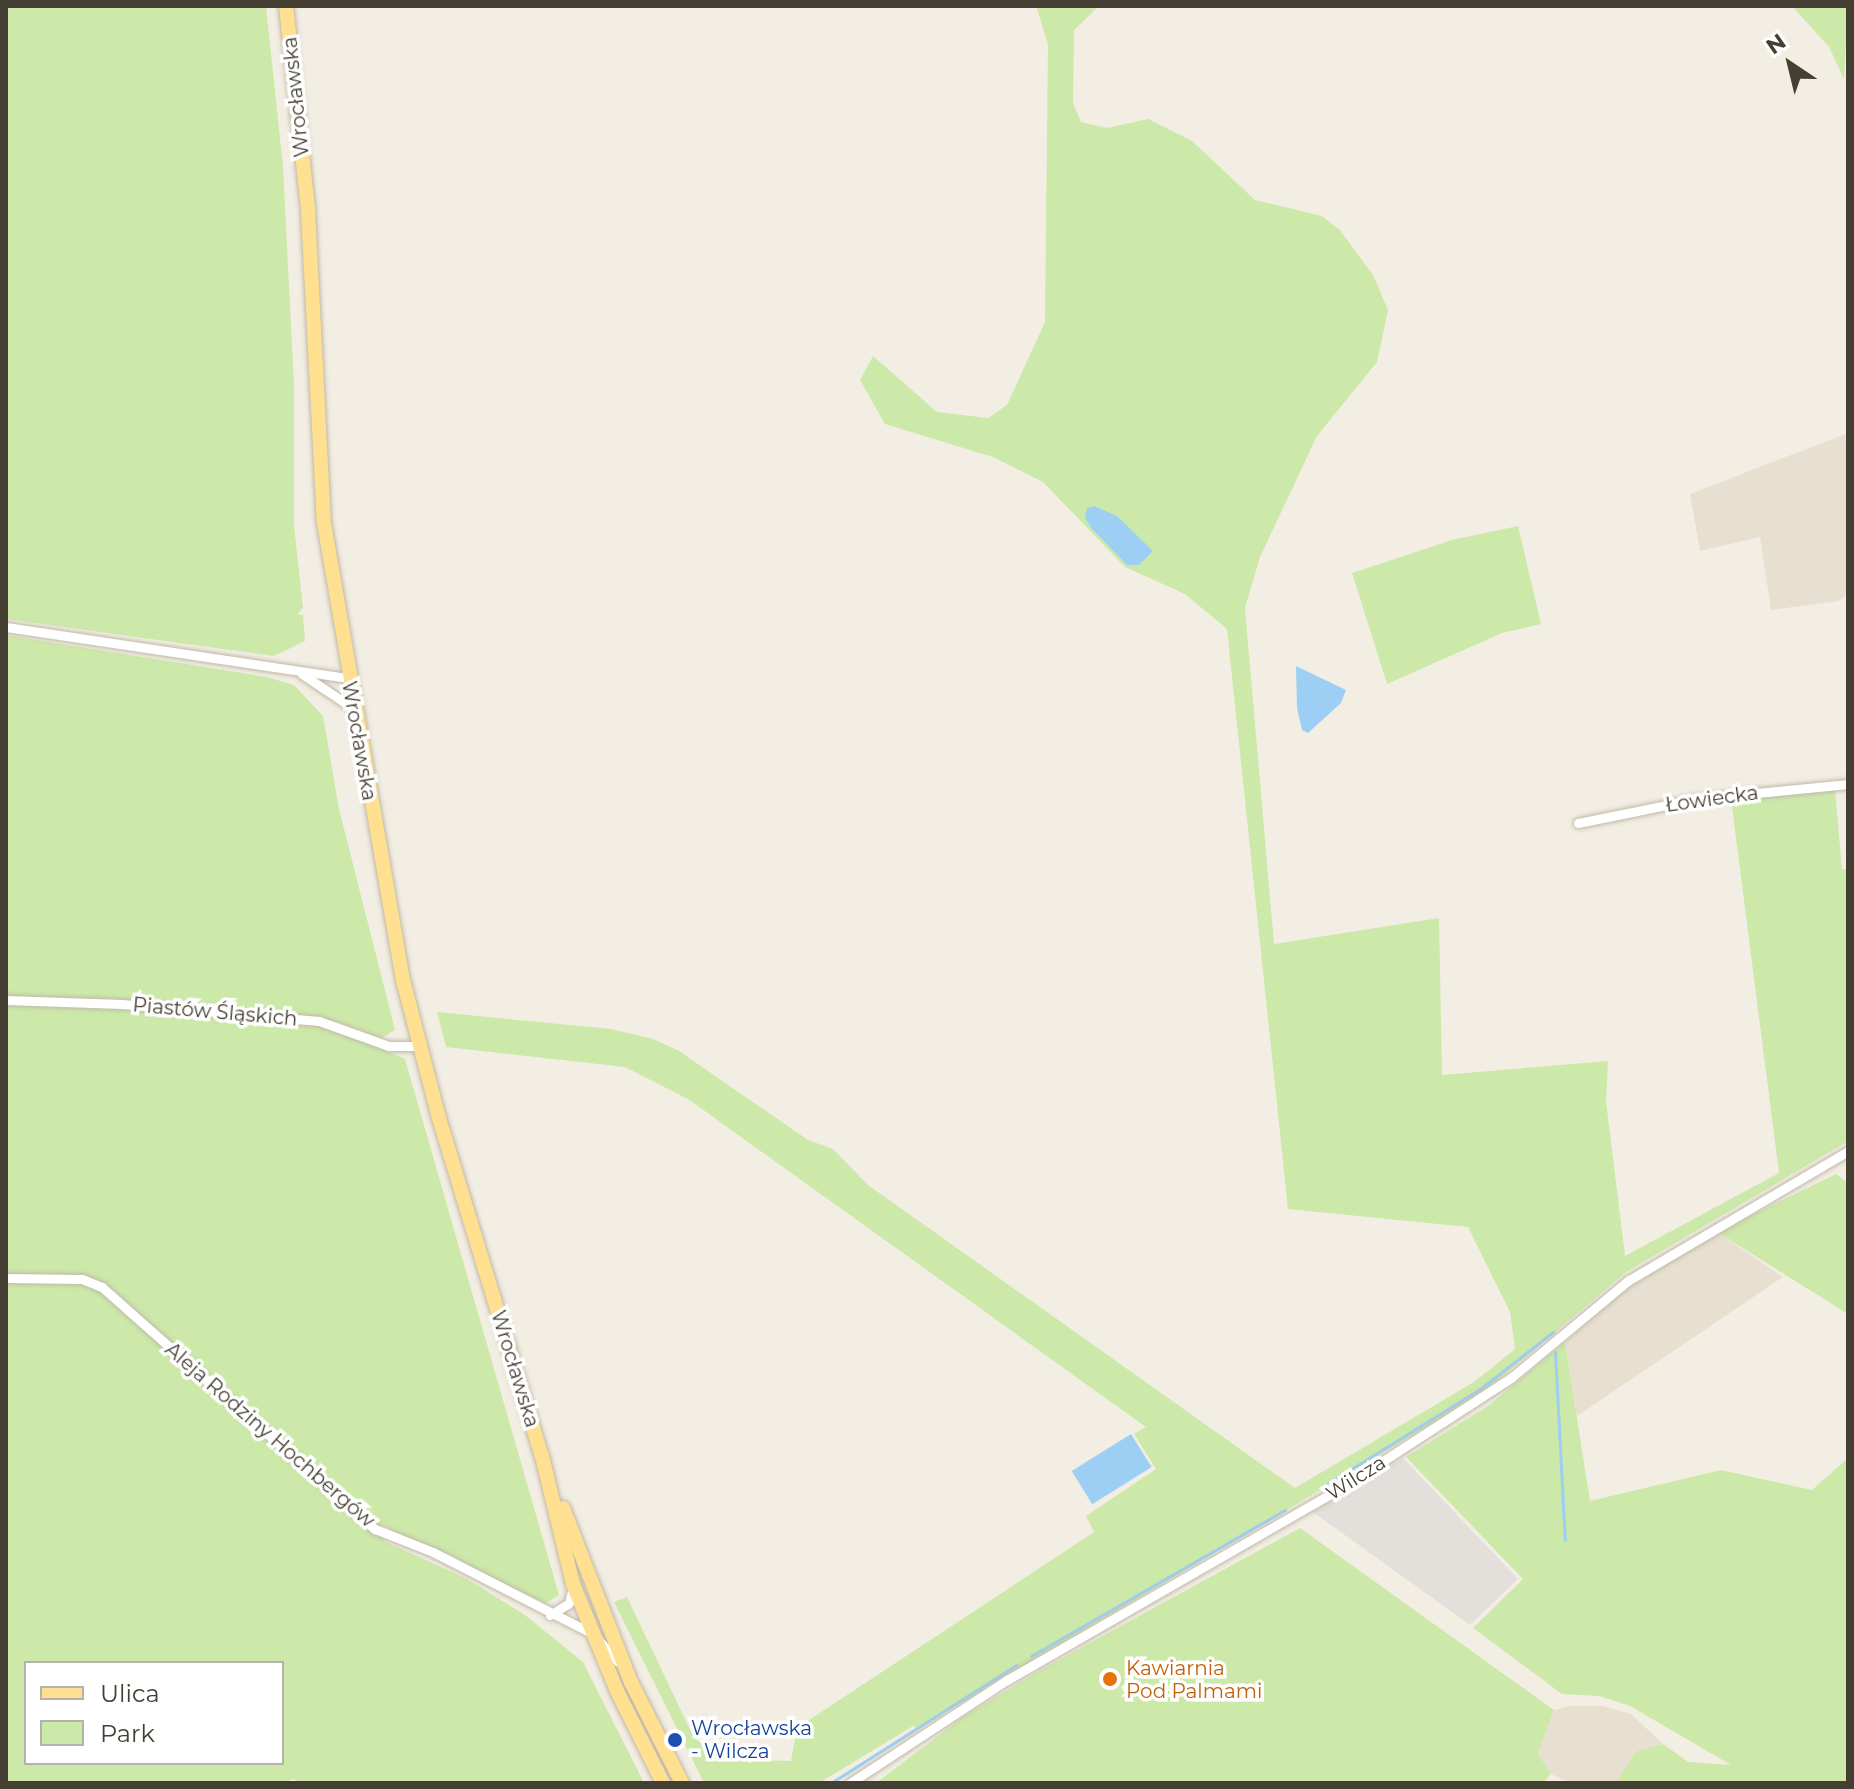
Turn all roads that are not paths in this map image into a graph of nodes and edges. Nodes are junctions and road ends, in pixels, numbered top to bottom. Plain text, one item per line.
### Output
1 (286, 6) edge
2 (6, 627) edge
3 (302, 674) junction
4 (348, 678) junction
5 (354, 709) junction
6 (1848, 784) edge
7 (1578, 823) dead end
8 (6, 1000) edge
9 (419, 1046) junction
10 (1848, 1151) edge
11 (6, 1278) edge
12 (542, 1456) junction
13 (573, 1584) junction
14 (550, 1615) junction
15 (586, 1632) junction
16 (631, 1682) junction
17 (663, 1783) edge
18 (682, 1783) edge
19 (850, 1783) edge

1 - 4 main road, Wrocławska
2 - 3 street
3 - 4 street
3 - 5 street
4 - 5 main road, Wrocławska
5 - 9 main road, Wrocławska
6 - 7 street, Łowiecka
8 - 9 street, Piastów Śląskich
9 - 12 main road, Wrocławska
10 - 19 street, Wilcza
11 - 14 street, Aleja Rodziny Hochbergów
12 - 13 main road, Wrocławska
12 - 16 main road, Wrocławska
13 - 14 street
13 - 15 main road, Wrocławska
14 - 15 street, Aleja Rodziny Hochbergów
15 - 16 street
15 - 17 main road, Wrocławska
16 - 18 main road, Wrocławska

